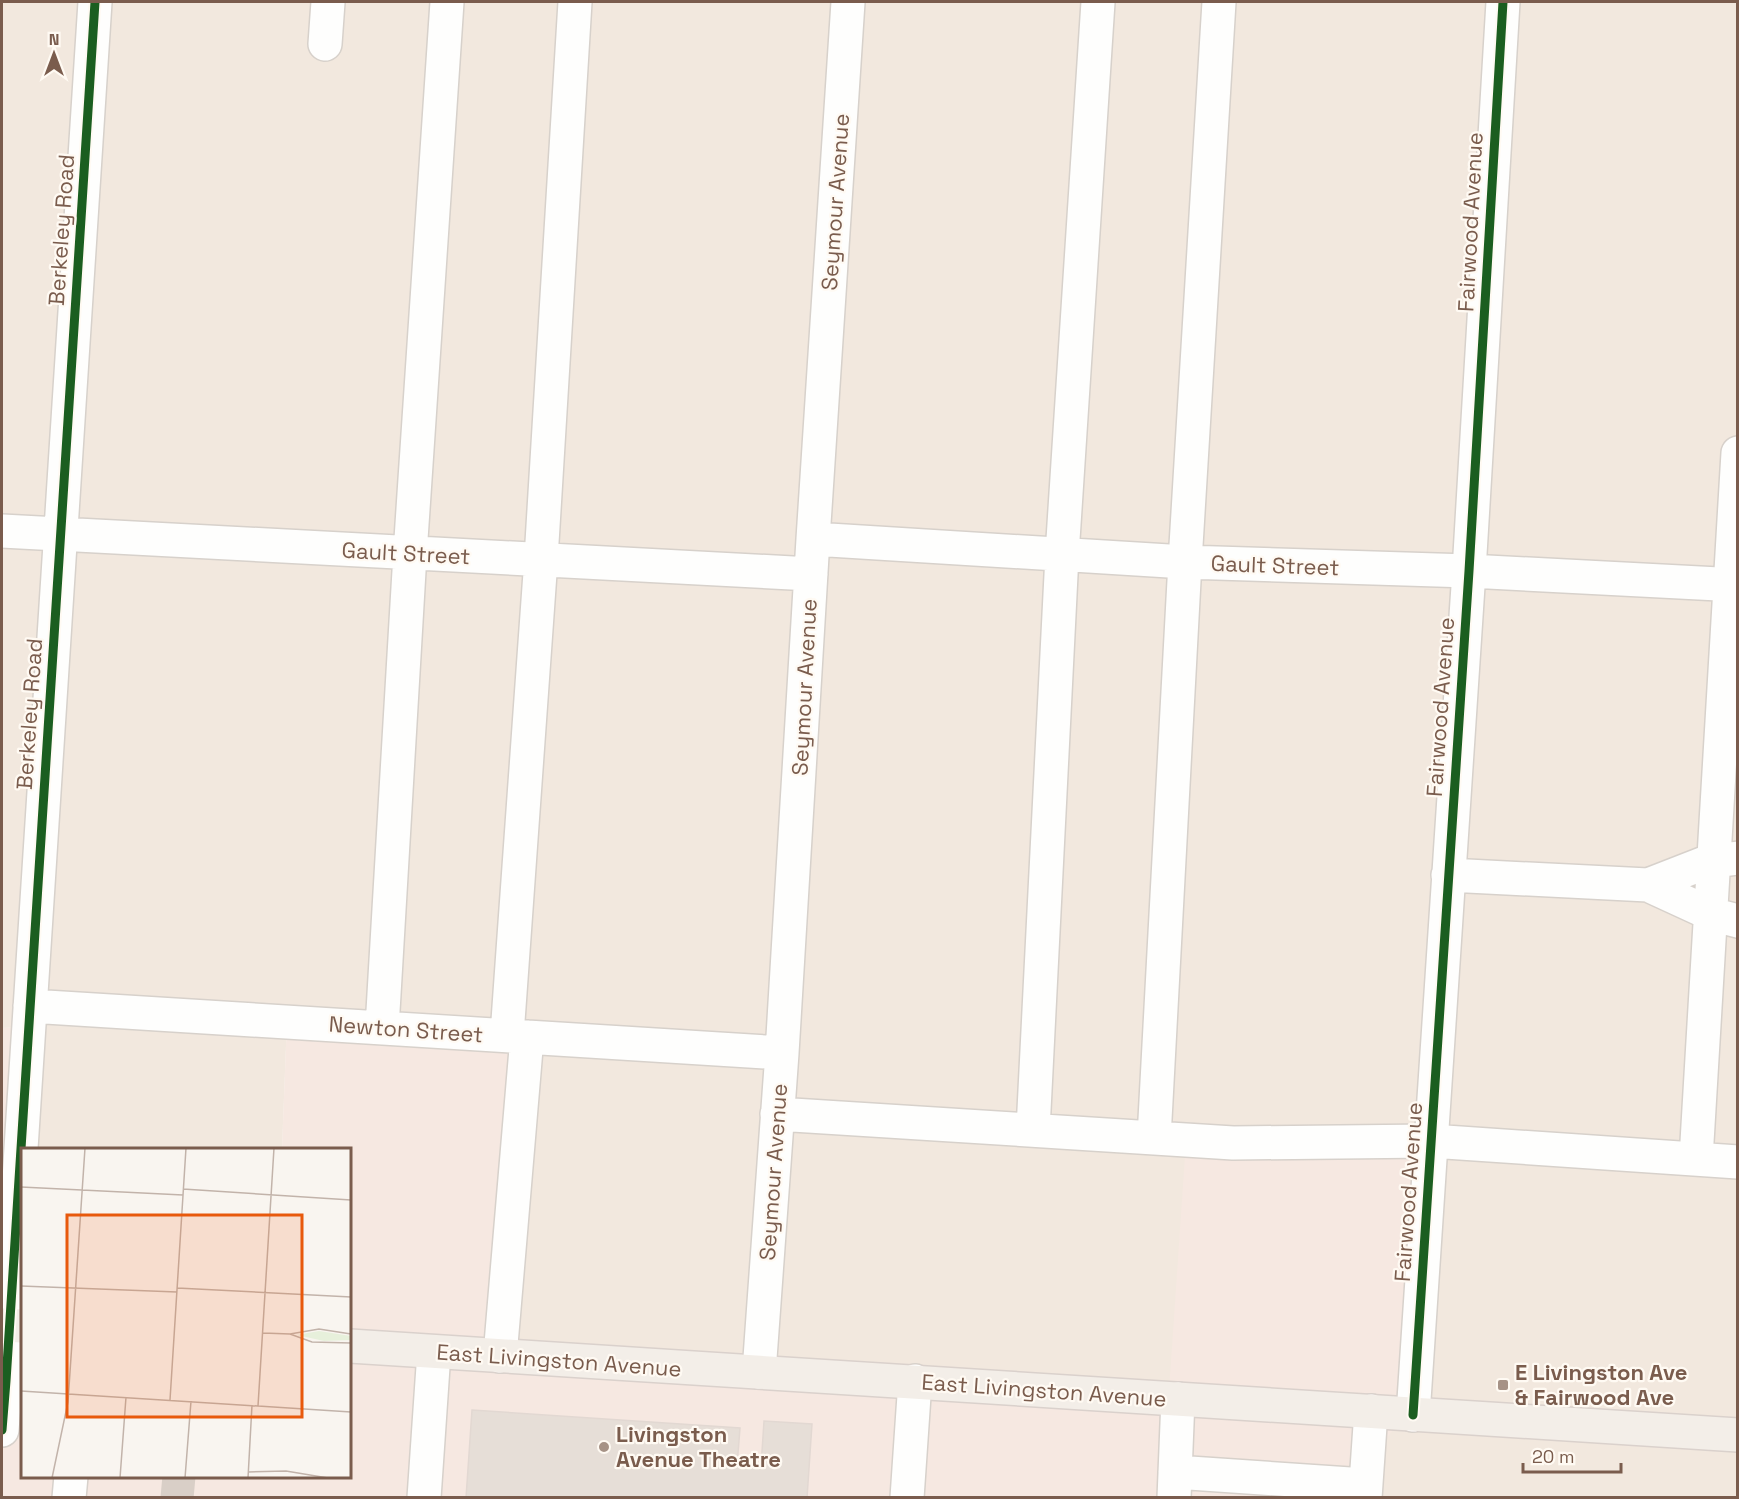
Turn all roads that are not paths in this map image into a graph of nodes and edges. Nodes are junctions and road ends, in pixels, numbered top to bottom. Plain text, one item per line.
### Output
1 (95, 2) edge
2 (328, 2) edge
3 (447, 2) edge
4 (575, 2) edge
5 (848, 2) edge
6 (1098, 2) edge
7 (1219, 2) edge
8 (1503, 2) edge
9 (326, 44) dead end
10 (1737, 453) edge
11 (2, 531) edge
12 (61, 534) junction
13 (813, 539) junction
14 (410, 554) junction
15 (1062, 555) junction
16 (541, 559) junction
17 (1185, 562) junction
18 (1469, 572) junction
19 (810, 574) junction
20 (1733, 585) edge
21 (1726, 859) edge
22 (1448, 875) junction
23 (1648, 885) junction
24 (1724, 918) edge
25 (20, 1024) edge
26 (382, 1028) junction
27 (517, 1036) junction
28 (782, 1053) junction
29 (777, 1114) junction
30 (1032, 1130) junction
31 (1154, 1138) junction
32 (1431, 1141) junction
33 (1696, 1159) junction
34 (1737, 1162) edge
35 (11, 1326) edge
36 (351, 1346) edge
37 (434, 1352) junction
38 (500, 1356) junction
39 (759, 1372) junction
40 (915, 1382) junction
41 (1178, 1399) junction
42 (1371, 1411) junction
43 (1413, 1415) junction
44 (2, 1430) edge
45 (1737, 1435) edge
46 (71, 1478) edge
47 (1174, 1485) edge
48 (1365, 1491) edge
49 (69, 1497) edge
50 (424, 1497) edge
51 (907, 1497) edge

1 - 12 street, Berkeley Road
2 - 9 street
3 - 14 street
4 - 16 street
5 - 13 street, Seymour Avenue
6 - 15 street
7 - 17 street
8 - 18 street, Fairwood Avenue
10 - 20 street
11 - 12 street, Gault Street
12 - 14 street, Gault Street
12 - 25 street, Berkeley Road
13 - 15 street, Gault Street
13 - 19 street, Seymour Avenue
14 - 16 street, Gault Street
14 - 26 street
15 - 17 street, Gault Street
15 - 30 street
16 - 19 street, Gault Street
16 - 27 street
17 - 18 street, Gault Street
17 - 31 street
18 - 20 street, Gault Street
18 - 22 street, Fairwood Avenue
19 - 28 street, Seymour Avenue
20 - 21 street
21 - 23 street
21 - 24 street
22 - 23 street
22 - 32 street, Fairwood Avenue
23 - 24 street
24 - 33 street
25 - 26 street, Newton Street
25 - 35 street, Berkeley Road
26 - 27 street, Newton Street
27 - 28 street, Newton Street
27 - 38 street
28 - 29 street, Seymour Avenue
29 - 30 street
29 - 39 street, Seymour Avenue
30 - 31 street
31 - 32 street
32 - 33 street
32 - 43 street, Fairwood Avenue
33 - 34 street
35 - 44 street, Berkeley Road
36 - 37 main road, East Livingston Avenue
37 - 38 main road, East Livingston Avenue
37 - 50 street
38 - 39 main road, East Livingston Avenue
39 - 40 main road, East Livingston Avenue
40 - 41 main road, East Livingston Avenue
40 - 51 street
41 - 42 main road, East Livingston Avenue
41 - 47 street
42 - 43 main road, East Livingston Avenue
42 - 48 street
43 - 45 main road, East Livingston Avenue
46 - 49 street
47 - 48 street

